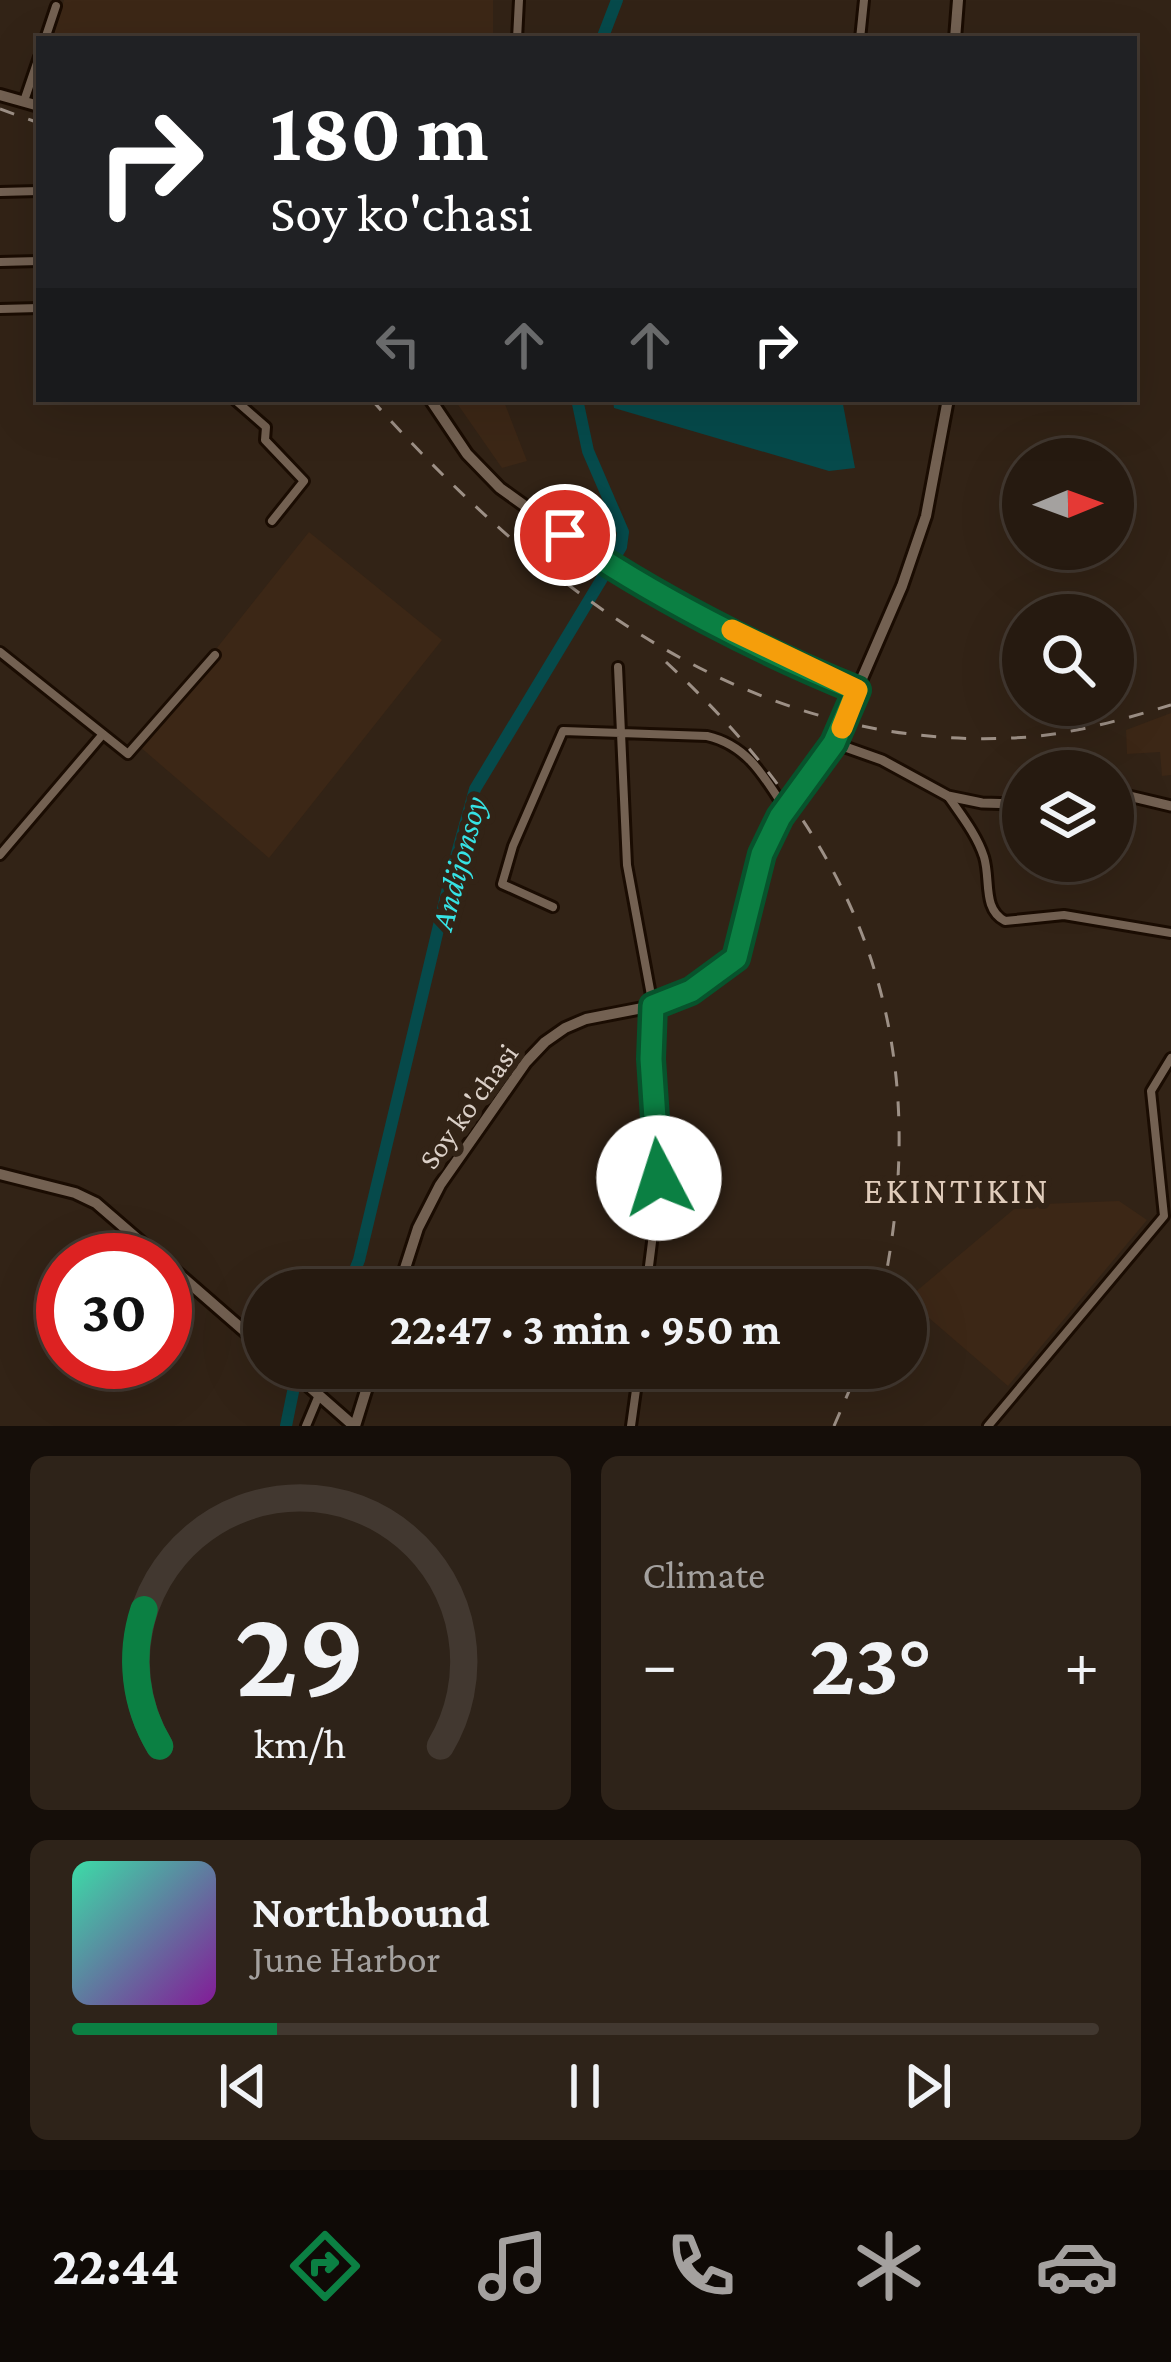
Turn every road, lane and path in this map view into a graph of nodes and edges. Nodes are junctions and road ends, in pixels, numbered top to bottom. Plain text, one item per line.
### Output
1 (519, 0) edge
2 (864, 0) edge
3 (958, 0) edge
4 (56, 6) dead end
5 (46, 36) edge
6 (517, 36) edge
7 (860, 36) edge
8 (955, 36) edge
9 (36, 66) edge
10 (0, 95) edge
11 (24, 101) junction
12 (36, 105) edge
13 (36, 191) edge
14 (0, 192) edge
15 (36, 261) edge
16 (0, 262) edge
17 (36, 308) edge
18 (0, 309) edge
19 (238, 402) edge
20 (432, 402) edge
21 (947, 402) edge
22 (272, 521) dead end
23 (0, 652) edge
24 (215, 655) dead end
25 (618, 667) dead end
26 (857, 690) junction
27 (103, 734) junction
28 (619, 734) junction
29 (834, 743) junction
30 (949, 796) junction
31 (1134, 797) edge
32 (1002, 803) edge
33 (1171, 806) edge
34 (785, 809) junction
35 (0, 855) edge
36 (554, 907) dead end
37 (1171, 933) edge
38 (653, 1006) junction
39 (1171, 1058) edge
40 (0, 1174) edge
41 (131, 1233) edge
42 (405, 1269) edge
43 (648, 1269) edge
44 (192, 1285) edge
45 (243, 1330) edge
46 (366, 1389) edge
47 (636, 1389) edge
48 (316, 1390) joint
49 (306, 1426) edge
50 (355, 1426) edge
51 (632, 1426) edge
52 (988, 1426) edge

1 - 6 street
2 - 7 street
3 - 8 main road
4 - 5 street
9 - 11 street
10 - 11 main road
11 - 12 main road
13 - 14 street
15 - 16 street
17 - 18 street
19 - 22 street
20 - 26 main road
21 - 26 main road, Soy ko'chasi
23 - 27 street
24 - 27 street
25 - 28 street
26 - 29 main road, Soy ko'chasi
27 - 35 street
28 - 34 street
28 - 36 street
28 - 38 street
29 - 30 street
29 - 34 main road, Soy ko'chasi
30 - 32 street
30 - 37 street
31 - 33 street
34 - 38 main road, Soy ko'chasi
38 - 42 main road, Soy ko'chasi
38 - 43 street
39 - 52 street
40 - 41 main road
44 - 45 main road
46 - 50 main road
47 - 51 street
48 - 49 street
48 - 50 main road

